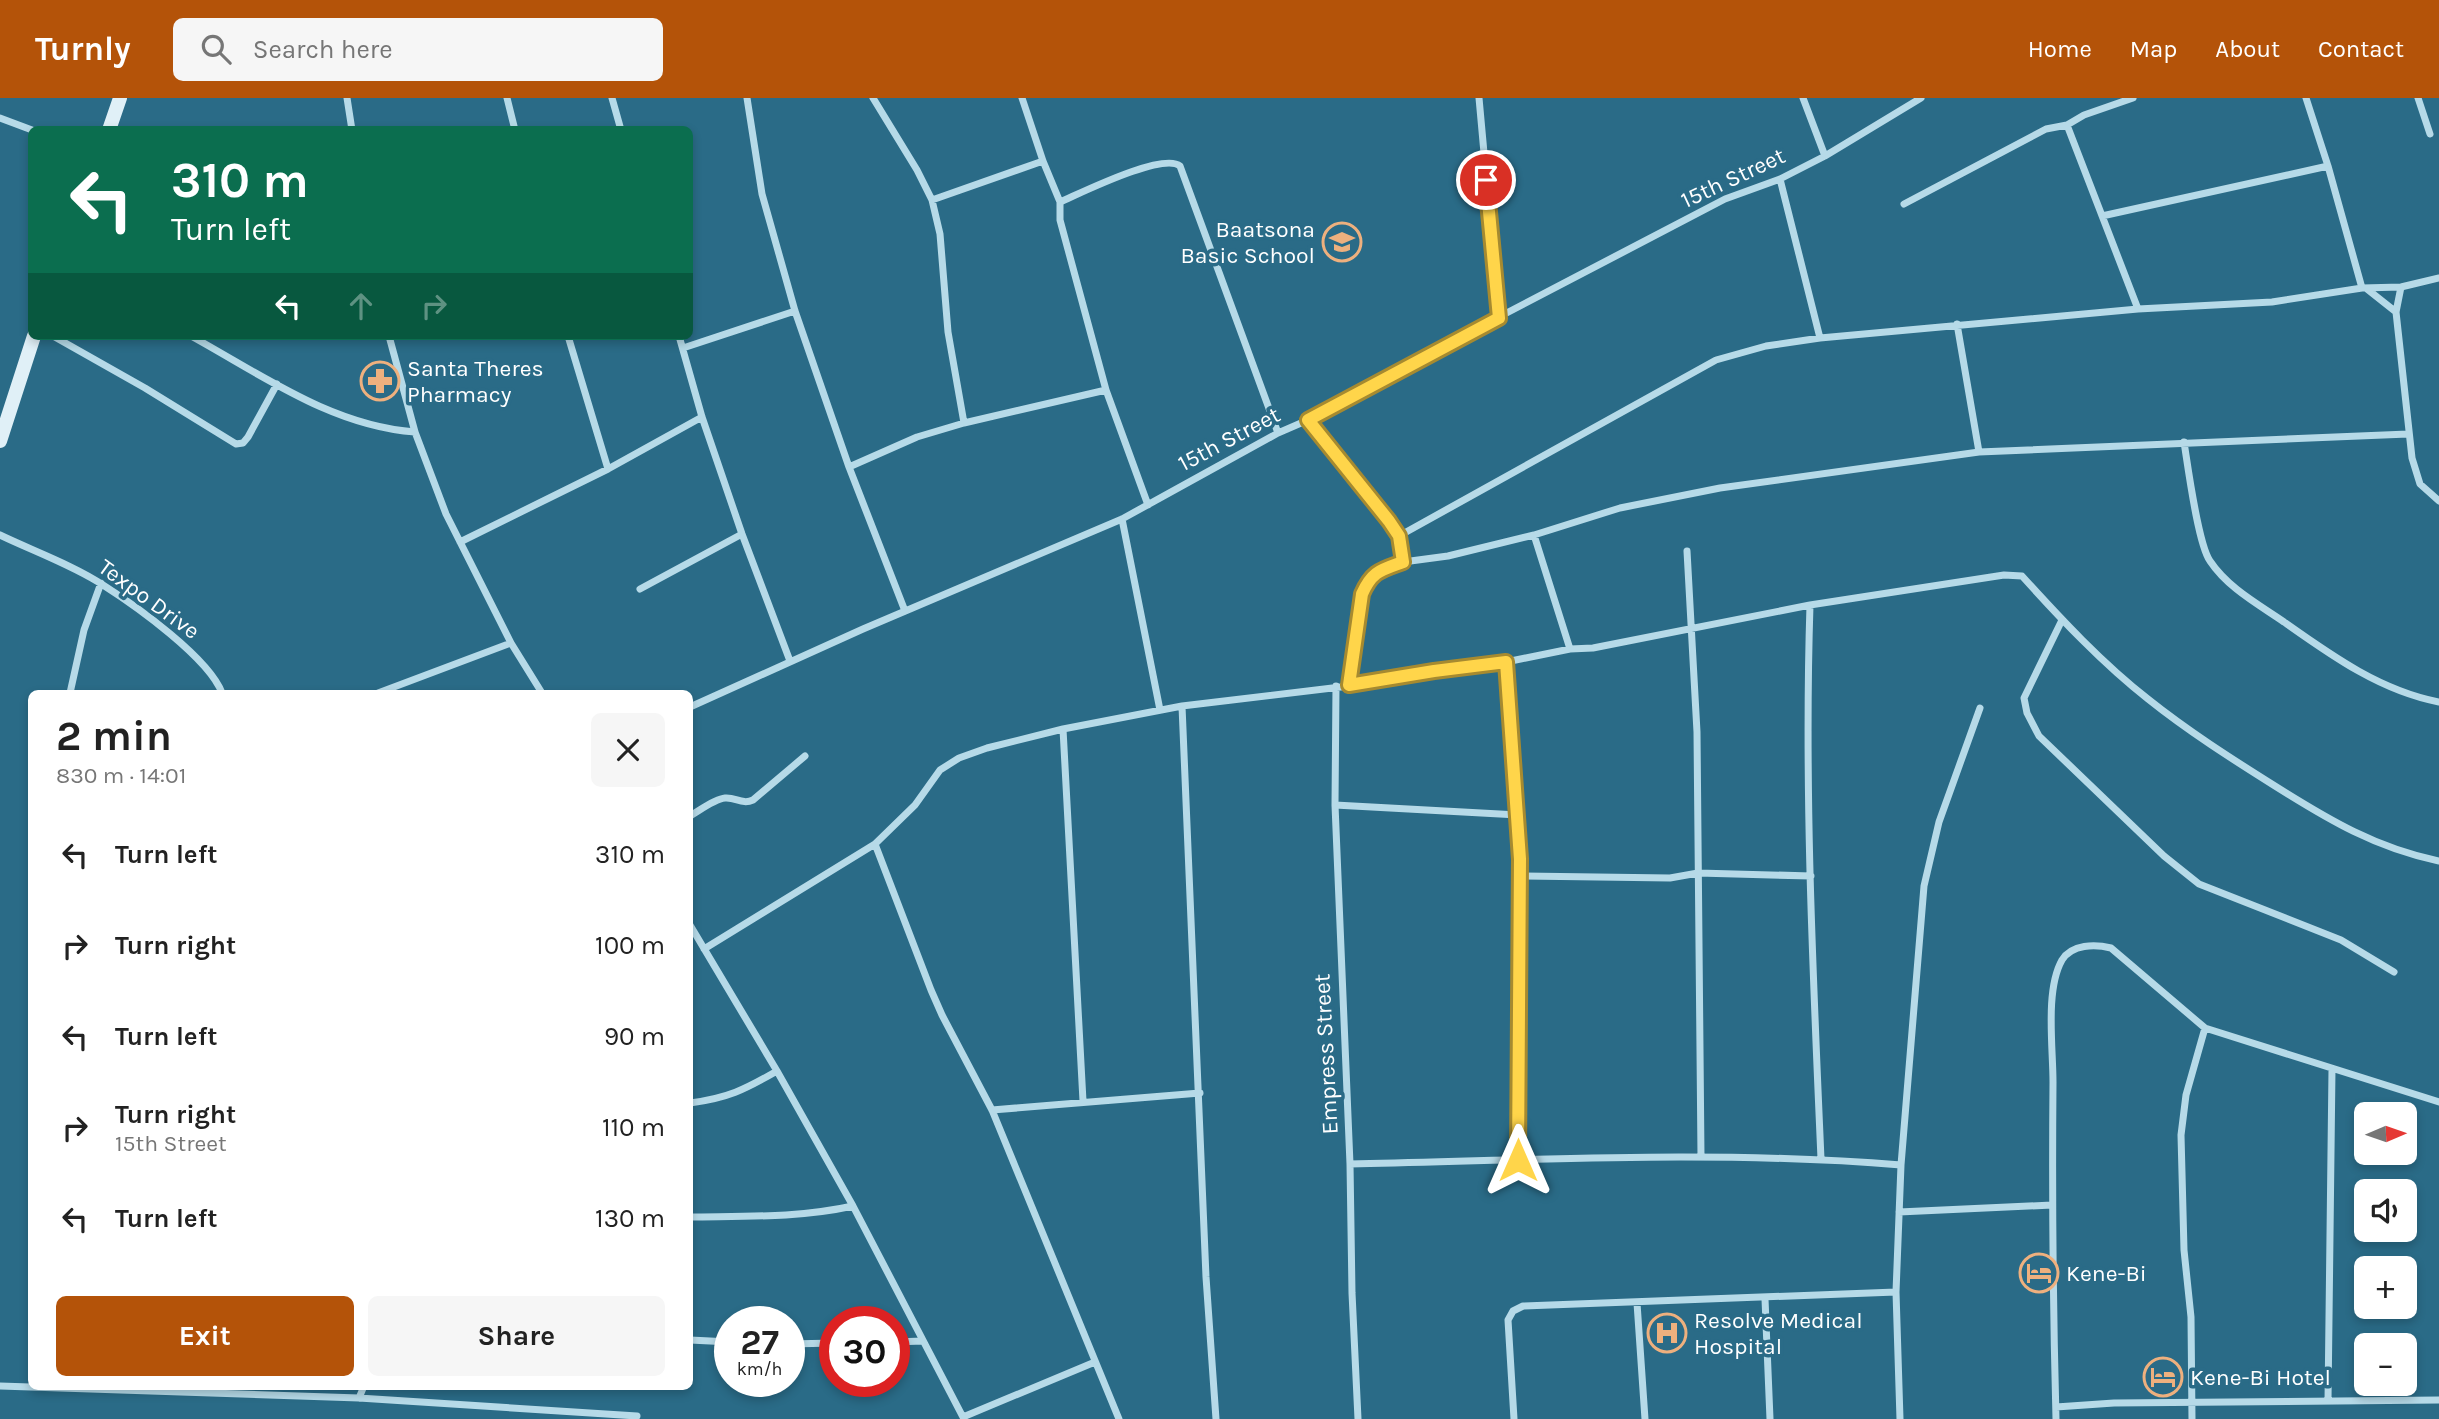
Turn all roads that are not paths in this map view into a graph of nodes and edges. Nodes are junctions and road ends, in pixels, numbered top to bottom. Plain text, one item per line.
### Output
1 (120, 98) edge
2 (347, 98) edge
3 (507, 98) edge
4 (612, 98) edge
5 (747, 98) edge
6 (873, 98) edge
7 (1022, 98) edge
8 (1479, 98) edge
9 (1803, 98) edge
10 (1922, 98) edge
11 (2133, 98) edge
12 (2306, 98) edge
13 (2418, 98) edge
14 (0, 118) edge
15 (2067, 125) junction
16 (110, 126) edge
17 (351, 126) edge
18 (514, 126) edge
19 (620, 126) edge
20 (28, 128) edge
21 (2430, 134) dead end
22 (1825, 156) junction
23 (1043, 161) junction
24 (2328, 166) junction
25 (1780, 179) junction
26 (932, 200) junction
27 (1060, 201) junction
28 (1904, 204) dead end
29 (2102, 216) junction
30 (2439, 278) edge
31 (2401, 286) junction
32 (2364, 288) junction
33 (2138, 309) junction
34 (795, 311) junction
35 (2396, 312) junction
36 (1499, 318) junction
37 (1957, 324) junction
38 (1819, 338) junction
39 (33, 340) edge
40 (60, 340) edge
41 (198, 340) edge
42 (390, 340) edge
43 (569, 340) edge
44 (680, 340) edge
45 (682, 348) junction
46 (277, 384) junction
47 (1106, 390) junction
48 (702, 417) junction
49 (1308, 420) junction
50 (964, 423) junction
51 (415, 432) junction
52 (1278, 433) junction
53 (2408, 434) junction
54 (0, 441) edge
55 (2184, 442) junction
56 (1979, 452) junction
57 (849, 467) junction
58 (608, 469) junction
59 (2439, 501) edge
60 (1148, 505) junction
61 (1122, 519) junction
62 (742, 534) junction
63 (0, 535) edge
64 (1534, 535) junction
65 (1399, 536) junction
66 (460, 542) junction
67 (1687, 551) dead end
68 (1403, 562) junction
69 (101, 583) junction
70 (640, 589) dead end
71 (1810, 605) junction
72 (905, 611) junction
73 (2062, 620) junction
74 (1691, 628) junction
75 (510, 643) junction
76 (1570, 649) junction
77 (790, 661) junction
78 (1506, 662) junction
79 (1349, 685) junction
80 (1336, 687) junction
81 (71, 690) edge
82 (221, 690) edge
83 (385, 690) edge
84 (540, 690) edge
85 (2439, 702) edge
86 (693, 706) edge
87 (1182, 706) junction
88 (1980, 708) dead end
89 (1160, 710) junction
90 (1063, 729) junction
91 (805, 756) dead end
92 (1335, 805) junction
93 (693, 814) edge
94 (1518, 815) junction
95 (875, 844) junction
96 (2439, 861) edge
97 (1698, 873) junction
98 (1520, 876) junction
99 (1811, 876) junction
100 (693, 930) edge
101 (704, 949) junction
102 (2394, 972) dead end
103 (2205, 1028) junction
104 (2332, 1069) junction
105 (777, 1071) junction
106 (1200, 1093) junction
107 (1083, 1101) junction
108 (2439, 1102) edge
109 (693, 1103) edge
110 (992, 1110) junction
111 (1701, 1157) junction
112 (1821, 1158) junction
113 (1518, 1160) junction
114 (1350, 1164) junction
115 (1901, 1165) junction
116 (2052, 1205) junction
117 (853, 1206) junction
118 (1899, 1212) junction
119 (693, 1217) edge
120 (1896, 1292) junction
121 (1765, 1299) junction
122 (1637, 1303) junction
123 (693, 1340) edge
124 (714, 1341) edge
125 (910, 1341) edge
126 (923, 1341) junction
127 (1095, 1362) junction
128 (0, 1386) edge
129 (28, 1387) edge
130 (120, 1390) edge
131 (362, 1390) edge
132 (359, 1398) junction
133 (2439, 1400) edge
134 (2328, 1401) junction
135 (2192, 1402) junction
136 (2056, 1407) junction
137 (637, 1416) dead end
138 (964, 1418) edge
139 (1119, 1419) edge
140 (1216, 1419) edge
141 (1358, 1419) edge
142 (1514, 1419) edge
143 (1645, 1419) edge
144 (1770, 1419) edge
145 (1900, 1419) edge
146 (2056, 1419) edge
147 (2192, 1419) edge

1 - 16 main road
2 - 17 street
3 - 18 street
4 - 19 street
5 - 34 street
6 - 26 street
7 - 23 street
8 - 36 street
9 - 22 street
10 - 22 street, 15th Street
11 - 15 street
12 - 24 street
13 - 21 street
14 - 20 street
15 - 28 street
15 - 29 street
22 - 25 street, 15th Street
23 - 26 street
23 - 27 street
24 - 29 street
24 - 32 street
25 - 36 street, 15th Street
25 - 38 street
26 - 50 street
27 - 47 street
27 - 52 street
29 - 33 street
30 - 31 street
31 - 32 street
31 - 35 street
32 - 33 street
32 - 35 street
33 - 37 street
34 - 45 street
34 - 57 street
35 - 53 street
36 - 49 street, 15th Street
37 - 38 street
37 - 56 street
38 - 65 street
39 - 54 main road
40 - 46 street
41 - 46 street
42 - 51 street
43 - 58 street
44 - 45 street
45 - 48 street
46 - 51 street
47 - 50 street
47 - 60 street
48 - 58 street
48 - 62 street
49 - 52 street, 15th Street
49 - 65 street
50 - 57 street
51 - 66 street
52 - 60 street, 15th Street
53 - 55 street
53 - 59 street
55 - 56 street
55 - 85 street
56 - 64 street
57 - 72 street
58 - 66 street
60 - 61 street, 15th Street
61 - 72 street, 15th Street
61 - 89 street
62 - 70 street
62 - 77 street
63 - 69 street, Texpo Drive
64 - 68 street
64 - 76 street
65 - 68 street
66 - 75 street
67 - 74 street
68 - 79 street
69 - 81 street
69 - 82 street, Texpo Drive
71 - 73 street
71 - 74 street
71 - 99 street
72 - 77 street, 15th Street
73 - 96 street
73 - 102 street
74 - 76 street
74 - 97 street
75 - 83 street
75 - 84 street
76 - 78 street
77 - 86 street, 15th Street
78 - 79 street
78 - 94 street
79 - 80 street
80 - 87 street
80 - 92 street, Empress Street
87 - 89 street
87 - 106 street
88 - 115 street
89 - 90 street
90 - 95 street
90 - 107 street
91 - 93 street
92 - 94 street
92 - 114 street, Empress Street
94 - 98 street
95 - 101 street
95 - 110 street
97 - 98 street
97 - 99 street
97 - 111 street
98 - 113 street
99 - 112 street
100 - 101 street
101 - 105 street
103 - 104 street
103 - 116 street
103 - 135 street
104 - 108 street
104 - 134 street
105 - 109 street
105 - 117 street
106 - 107 street
106 - 140 street
107 - 110 street
110 - 127 street
111 - 112 street
111 - 113 street
112 - 115 street
113 - 114 street
114 - 141 street, Empress Street
115 - 118 street
116 - 118 street
116 - 136 street
117 - 119 street
117 - 126 street
118 - 120 street
120 - 121 street
120 - 145 street
121 - 122 street
121 - 144 street
122 - 142 street
122 - 143 street
123 - 124 street
125 - 126 street
126 - 138 street
127 - 138 street
127 - 139 street
128 - 129 street
130 - 132 street
131 - 132 street
132 - 137 street
133 - 134 street
134 - 135 street
135 - 136 street
135 - 147 street
136 - 146 street

